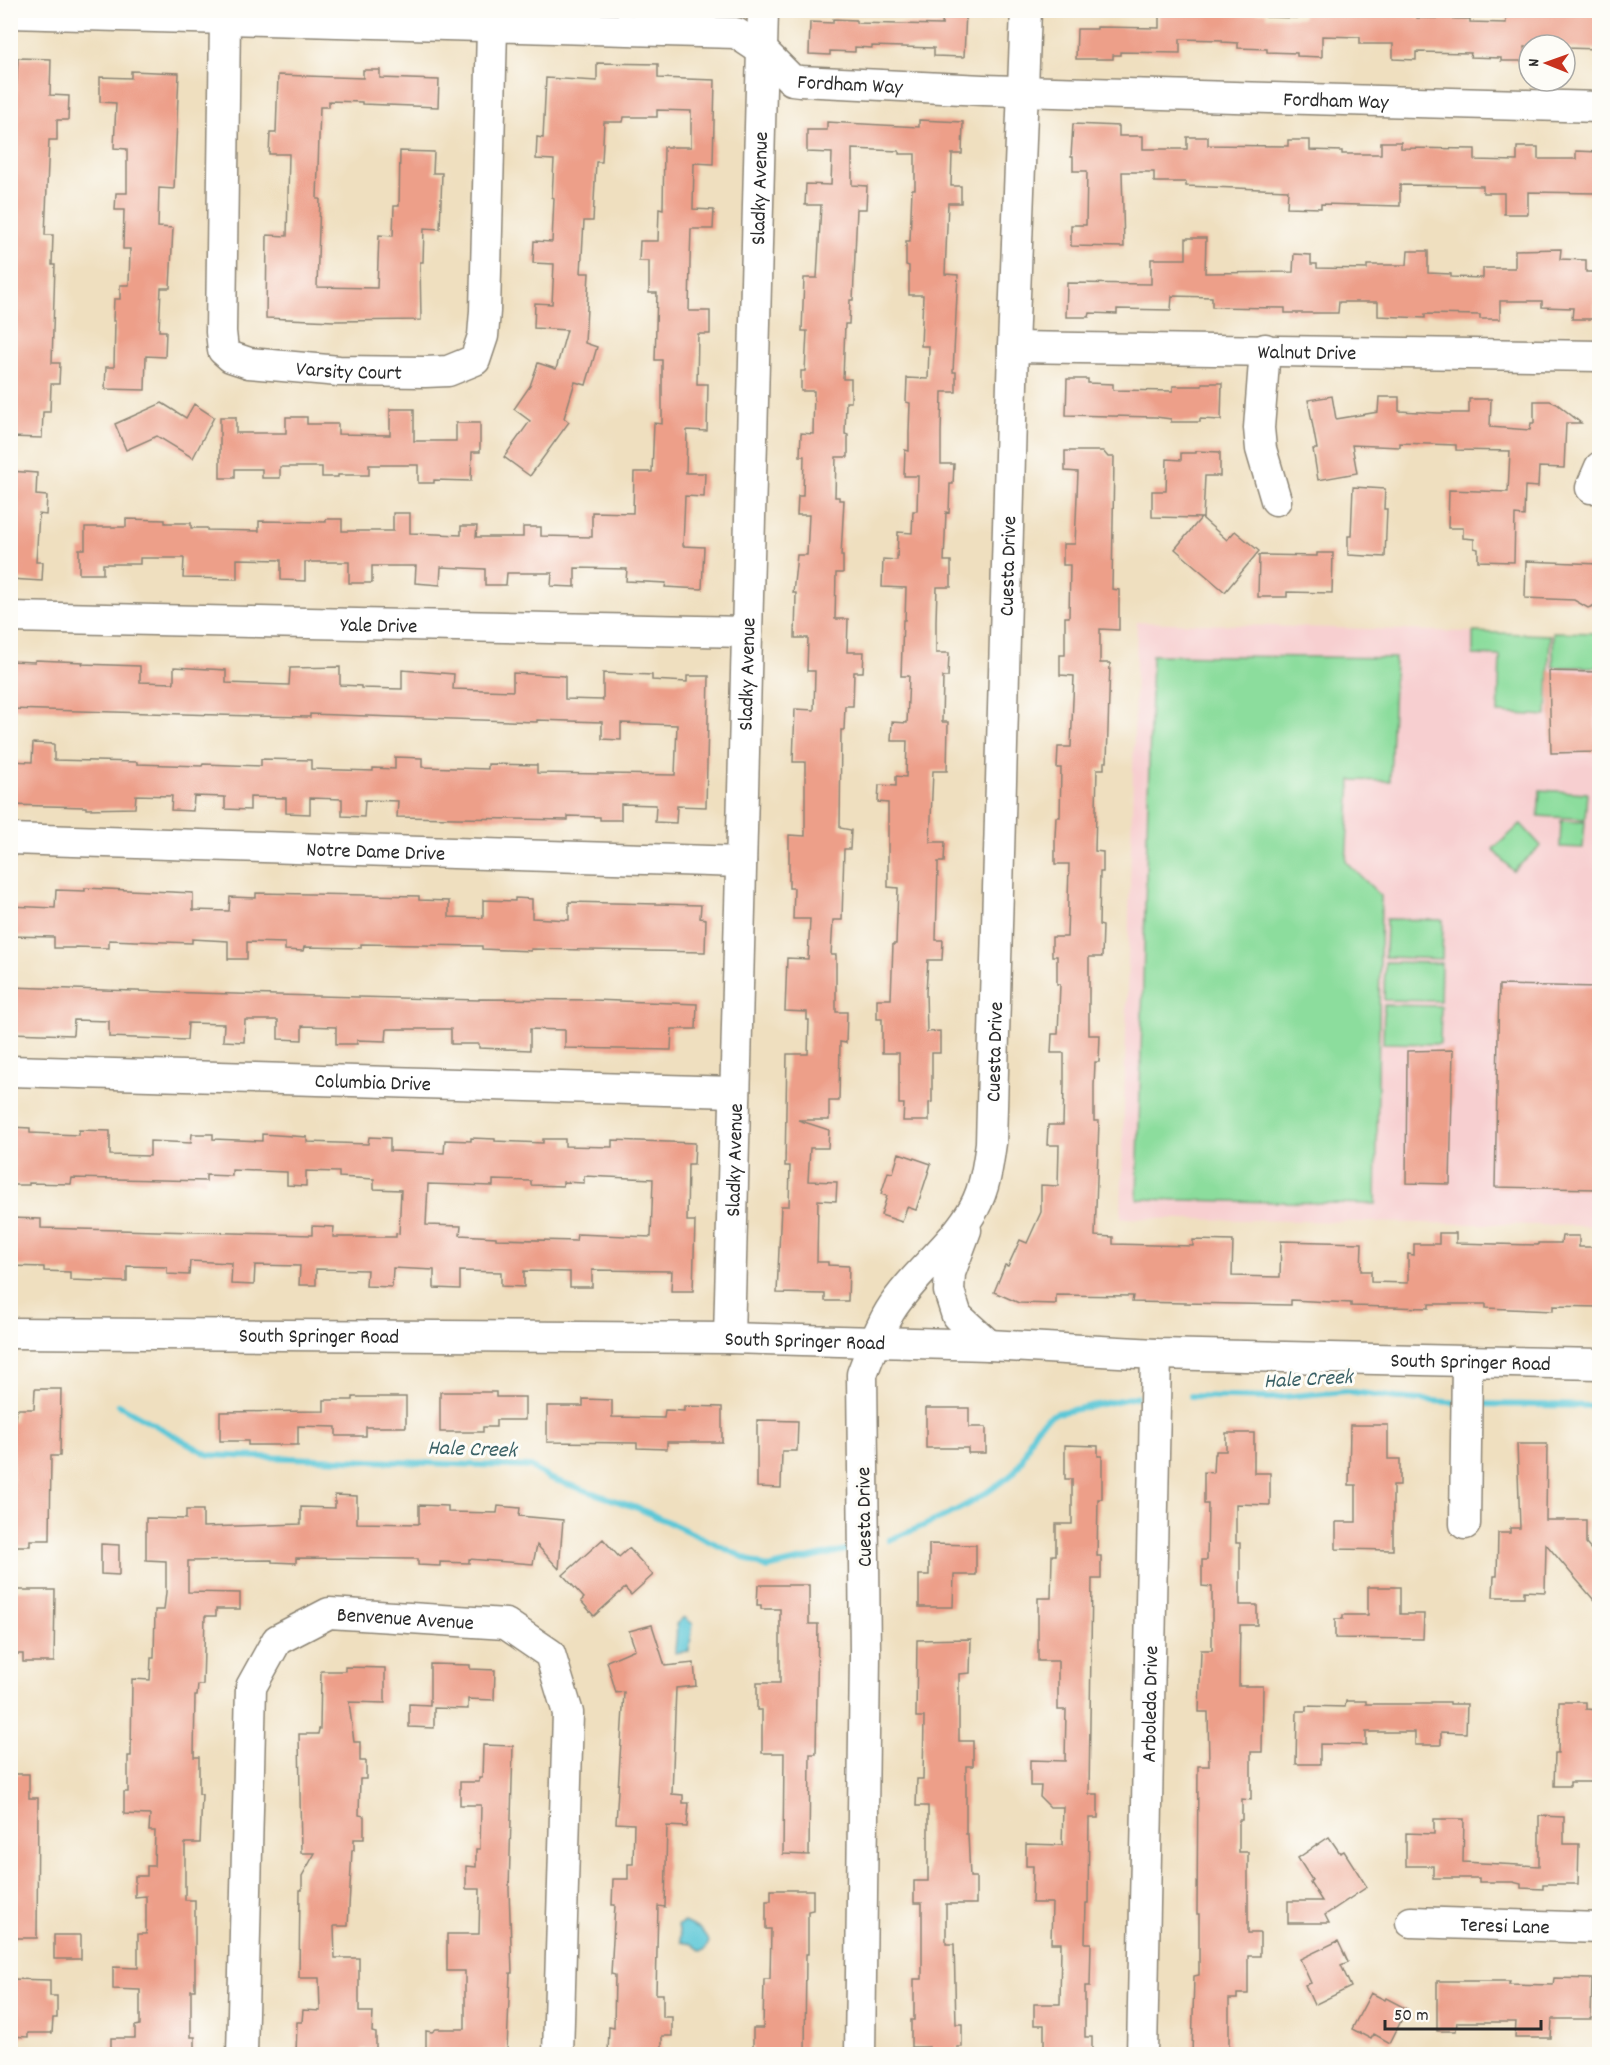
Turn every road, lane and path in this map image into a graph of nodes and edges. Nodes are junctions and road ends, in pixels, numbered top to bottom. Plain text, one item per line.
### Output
1 (763, 10) edge
2 (1026, 10) edge
3 (10, 13) edge
4 (225, 18) junction
5 (492, 28) junction
6 (763, 51) junction
7 (1022, 91) junction
8 (1599, 107) edge
9 (1013, 347) junction
10 (1265, 349) junction
11 (1599, 356) edge
12 (1276, 500) dead end
13 (10, 617) edge
14 (747, 632) junction
15 (10, 839) edge
16 (741, 862) junction
17 (10, 1071) edge
18 (735, 1092) junction
19 (974, 1209) junction
20 (10, 1333) edge
21 (729, 1338) junction
22 (875, 1341) junction
23 (988, 1345) junction
24 (1156, 1354) junction
25 (1467, 1362) junction
26 (1599, 1364) edge
27 (1465, 1524) dead end
28 (1411, 1922) dead end
29 (1599, 1928) edge
30 (242, 2055) edge
31 (558, 2055) edge
32 (860, 2055) edge
33 (1143, 2055) edge

1 - 6 street, Sladky Avenue
2 - 7 street, Cuesta Drive
3 - 4 street, Fordham Way
4 - 5 street, Fordham Way
4 - 5 street, Varsity Court
5 - 6 street, Fordham Way
6 - 7 street, Fordham Way
6 - 14 street, Sladky Avenue
7 - 8 street, Fordham Way
7 - 9 street, Cuesta Drive
9 - 10 street, Walnut Drive
9 - 19 street, Cuesta Drive
10 - 11 street, Walnut Drive
10 - 12 street
13 - 14 street, Yale Drive
14 - 16 street, Sladky Avenue
15 - 16 street, Notre Dame Drive
16 - 18 street, Sladky Avenue
17 - 18 street, Columbia Drive
18 - 21 street, Sladky Avenue
19 - 22 street, Cuesta Drive
19 - 23 street
20 - 21 street, South Springer Road
21 - 22 street, South Springer Road
22 - 23 street, South Springer Road
22 - 32 street, Cuesta Drive
23 - 24 street, South Springer Road
24 - 25 street, South Springer Road
24 - 33 street, Arboleda Drive
25 - 26 street, South Springer Road
25 - 27 street
28 - 29 street, Teresi Lane
30 - 31 street, Benvenue Avenue

